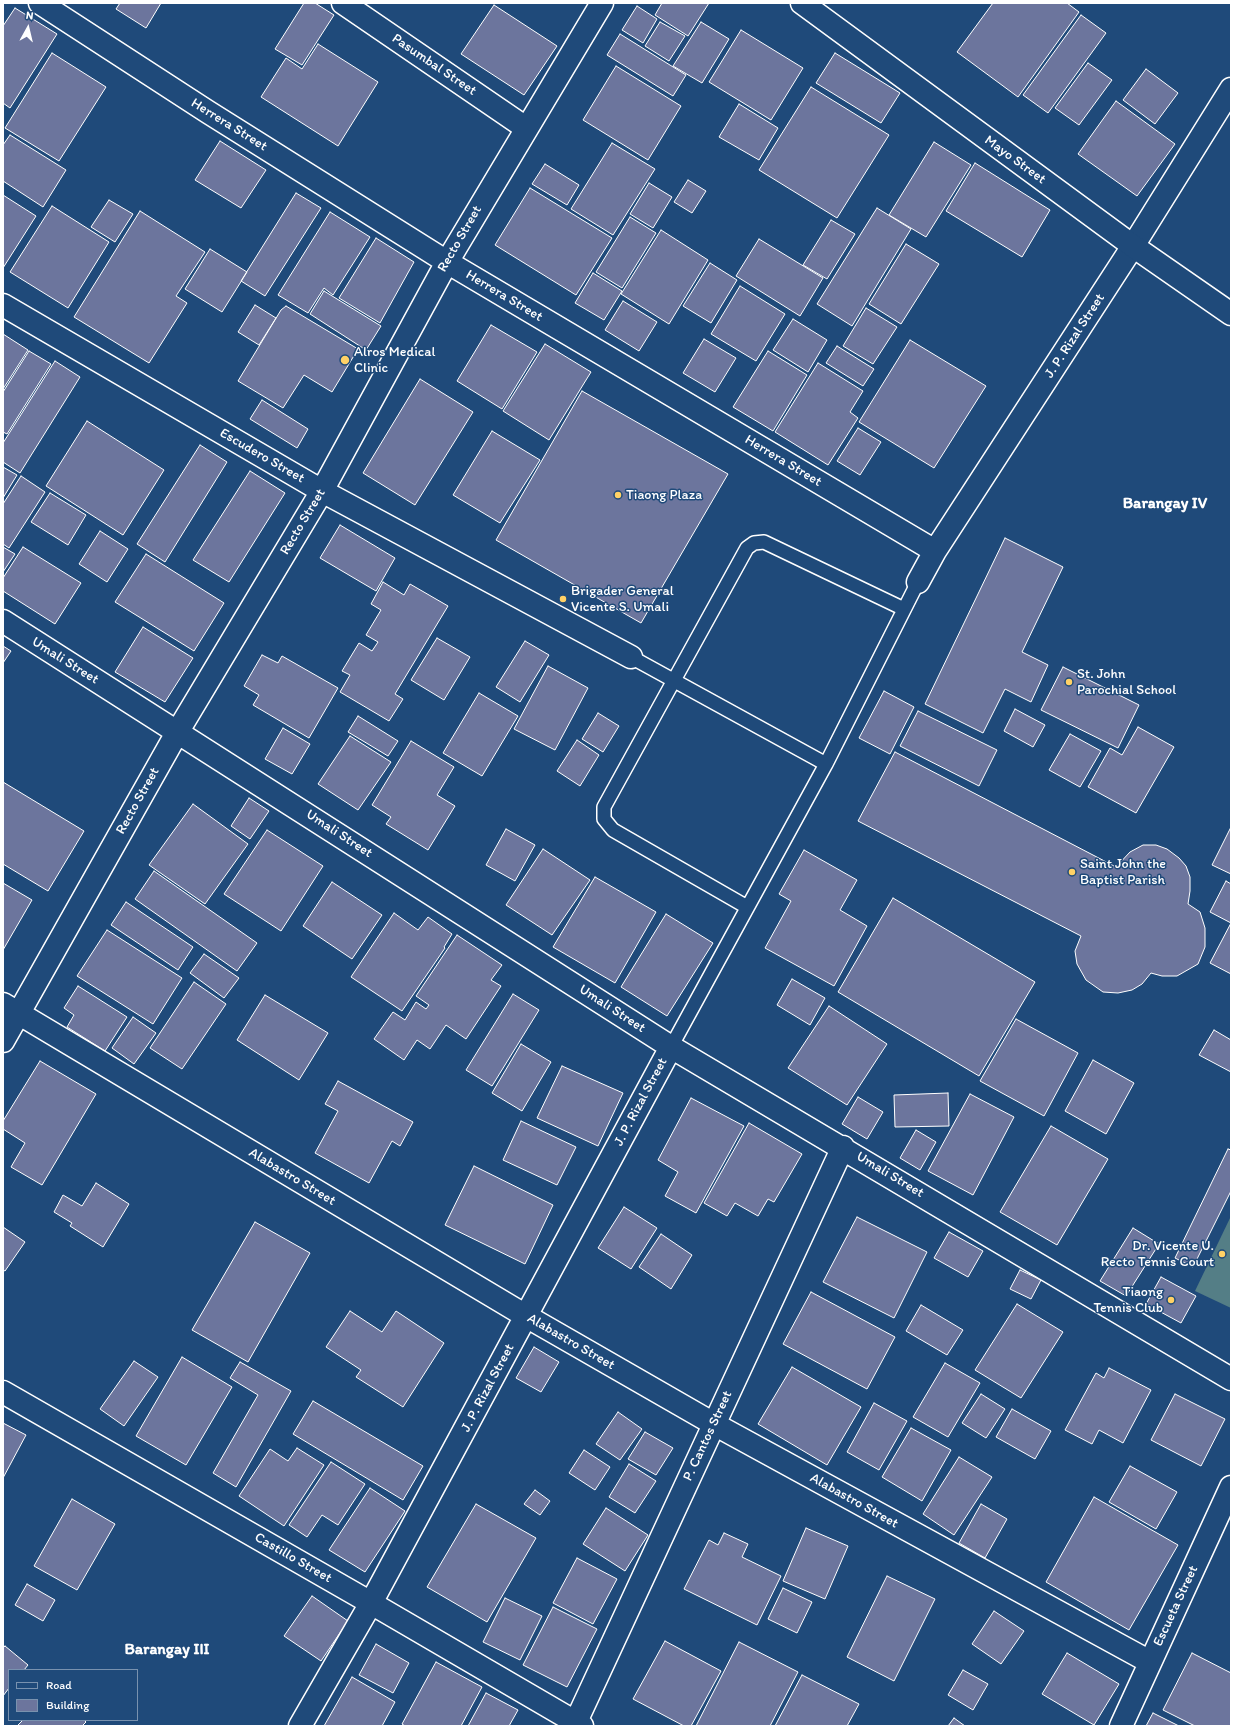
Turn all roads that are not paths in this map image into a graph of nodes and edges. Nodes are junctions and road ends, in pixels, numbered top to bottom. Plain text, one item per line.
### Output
1 (40, 3) edge
2 (343, 3) edge
3 (602, 3) edge
4 (802, 3) edge
5 (1231, 89) edge
6 (526, 128) junction
7 (1133, 246) junction
8 (447, 262) junction
9 (3, 305) edge
10 (1231, 314) edge
11 (322, 491) junction
12 (935, 551) junction
13 (918, 582) joint
14 (904, 609) junction
15 (3, 622) edge
16 (631, 657) joint
17 (673, 680) junction
18 (178, 731) junction
19 (826, 764) junction
20 (747, 907) junction
21 (11, 1009) edge
22 (3, 1041) edge
23 (671, 1046) junction
24 (843, 1147) junction
25 (526, 1316) junction
26 (1231, 1379) edge
27 (3, 1392) edge
28 (714, 1424) junction
29 (1231, 1487) edge
30 (371, 1603) junction
31 (1150, 1662) junction
32 (577, 1725) edge
33 (300, 1726) edge
34 (1121, 1726) edge

1 - 8 street, Herrera Street
2 - 6 street, Pasumbal Street
3 - 6 street, Recto Street
4 - 7 street, Mayo Street
5 - 7 street, J. P. Rizal Street
6 - 8 street, Recto Street
7 - 10 street, Mayo Street
7 - 12 street, J. P. Rizal Street
8 - 11 street, Recto Street
8 - 12 street, Herrera Street
9 - 11 street, Escudero Street
11 - 16 street, Escudero Street
11 - 18 street, Recto Street
12 - 13 street, J. P. Rizal Street
13 - 14 lane
14 - 17 lane
14 - 19 lane
15 - 18 street, Umali Street
16 - 17 lane
17 - 19 lane
17 - 20 lane
18 - 21 street, Recto Street
18 - 23 street, Umali Street
19 - 20 lane
20 - 23 lane
21 - 22 street, Recto Street
21 - 25 street, Alabastro Street
23 - 24 street, Umali Street
23 - 25 street, J. P. Rizal Street
24 - 26 street, Umali Street
24 - 28 street, P. Cantos Street
25 - 28 street, Alabastro Street
25 - 30 street, J. P. Rizal Street
27 - 30 street, Castillo Street
28 - 31 street, Alabastro Street
28 - 32 street, P. Cantos Street
29 - 31 street, Escueta Street
30 - 32 street, Castillo Street
30 - 33 street, J. P. Rizal Street
31 - 34 street, Escueta Street

